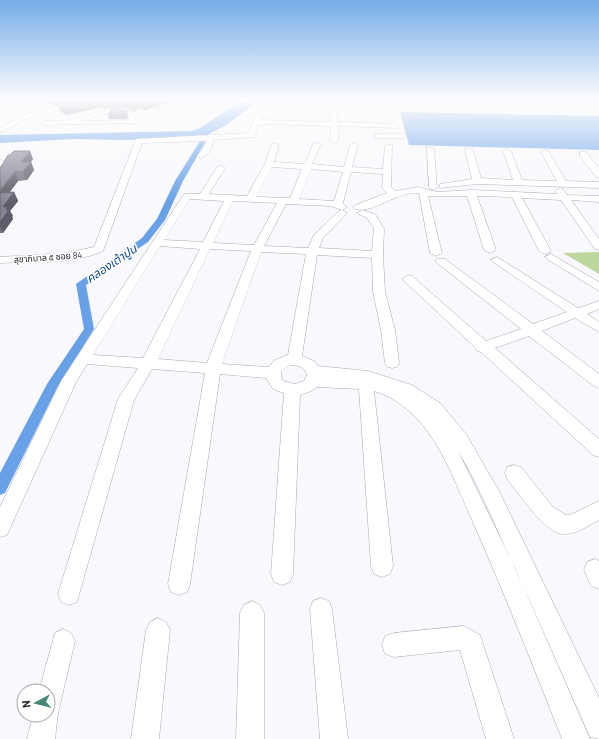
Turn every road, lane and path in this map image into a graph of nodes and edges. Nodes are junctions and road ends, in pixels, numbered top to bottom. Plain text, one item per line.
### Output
1 (251, 134) edge
2 (334, 134) edge
3 (374, 134) edge
4 (403, 136) dead end
5 (204, 139) junction
6 (334, 141) dead end
7 (275, 144) dead end
8 (317, 144) dead end
9 (354, 145) dead end
10 (389, 146) dead end
11 (430, 149) dead end
12 (469, 150) dead end
13 (507, 151) dead end
14 (545, 152) dead end
15 (583, 154) dead end
16 (201, 156) dead end
17 (0, 161) edge
18 (269, 164) junction
19 (307, 167) junction
20 (221, 168) dead end
21 (346, 169) junction
22 (387, 172) junction
23 (0, 174) edge
24 (599, 175) edge
25 (477, 180) junction
26 (518, 182) junction
27 (559, 184) junction
28 (599, 185) edge
29 (433, 187) junction
30 (421, 191) junction
31 (471, 193) junction
32 (394, 194) junction
33 (203, 196) junction
34 (516, 196) junction
35 (565, 197) junction
36 (230, 198) junction
37 (250, 199) junction
38 (599, 199) edge
39 (288, 201) junction
40 (341, 208) junction
41 (360, 210) junction
42 (158, 243) junction
43 (205, 246) junction
44 (599, 248) edge
45 (257, 249) junction
46 (312, 251) junction
47 (377, 255) junction
48 (0, 260) edge
49 (408, 279) dead end
50 (599, 287) edge
51 (599, 305) edge
52 (577, 313) junction
53 (599, 328) edge
54 (530, 329) junction
55 (482, 348) junction
56 (82, 359) junction
57 (294, 360) junction
58 (148, 364) junction
59 (392, 364) dead end
60 (213, 368) junction
61 (273, 373) junction
62 (314, 376) junction
63 (599, 382) edge
64 (366, 385) junction
65 (292, 390) junction
66 (599, 450) edge
67 (514, 473) dead end
68 (473, 503) junction
69 (496, 507) junction
70 (599, 510) edge
71 (0, 528) edge
72 (382, 566) dead end
73 (282, 574) dead end
74 (179, 584) dead end
75 (68, 594) dead end
76 (321, 609) dead end
77 (252, 613) dead end
78 (158, 630) dead end
79 (63, 641) dead end
80 (394, 645) dead end
81 (53, 683) edge
82 (44, 723) edge
83 (599, 728) edge
84 (41, 739) edge
85 (145, 739) edge
86 (250, 739) edge
87 (334, 739) edge
88 (500, 739) edge
89 (576, 739) edge

1 - 5 street
2 - 6 street
3 - 4 street
5 - 16 street
5 - 48 street, สุขาภิบาล ๕ ซอย 84
7 - 18 street
8 - 19 street
9 - 21 street
10 - 22 street
11 - 29 street
12 - 25 street
13 - 26 street
14 - 27 street
15 - 24 street
17 - 23 street
18 - 19 street
18 - 37 street
19 - 21 street
19 - 39 street
20 - 33 street
21 - 22 street
21 - 40 street
22 - 32 street
25 - 26 street
25 - 29 street
26 - 27 street
27 - 28 street
27 - 35 street
29 - 30 street
30 - 31 street
30 - 32 street
30 - 54 street
31 - 34 street
31 - 52 street
32 - 41 street
33 - 36 street
33 - 42 street
34 - 35 street
34 - 50 street
35 - 38 street
35 - 44 street
36 - 37 street
36 - 43 street
37 - 39 street
39 - 40 street
39 - 45 street
40 - 41 street
40 - 46 street
41 - 47 street
42 - 43 street
42 - 56 street
43 - 45 street
43 - 58 street
45 - 46 street
45 - 60 street
46 - 47 street
46 - 57 street
47 - 59 street
49 - 55 street
51 - 52 street
52 - 53 street
52 - 54 street
54 - 55 street
54 - 63 street
55 - 66 street
56 - 58 street
56 - 71 street
57 - 61 street
57 - 62 street
58 - 60 street
58 - 75 street
60 - 61 street
60 - 74 street
61 - 65 street
62 - 64 street
62 - 65 street
62 - 69 street
64 - 68 street
64 - 72 street
65 - 73 street
67 - 70 street
68 - 69 street
68 - 89 street
69 - 83 street
76 - 87 street
77 - 86 street
78 - 85 street
79 - 81 street
80 - 88 street
82 - 84 street

